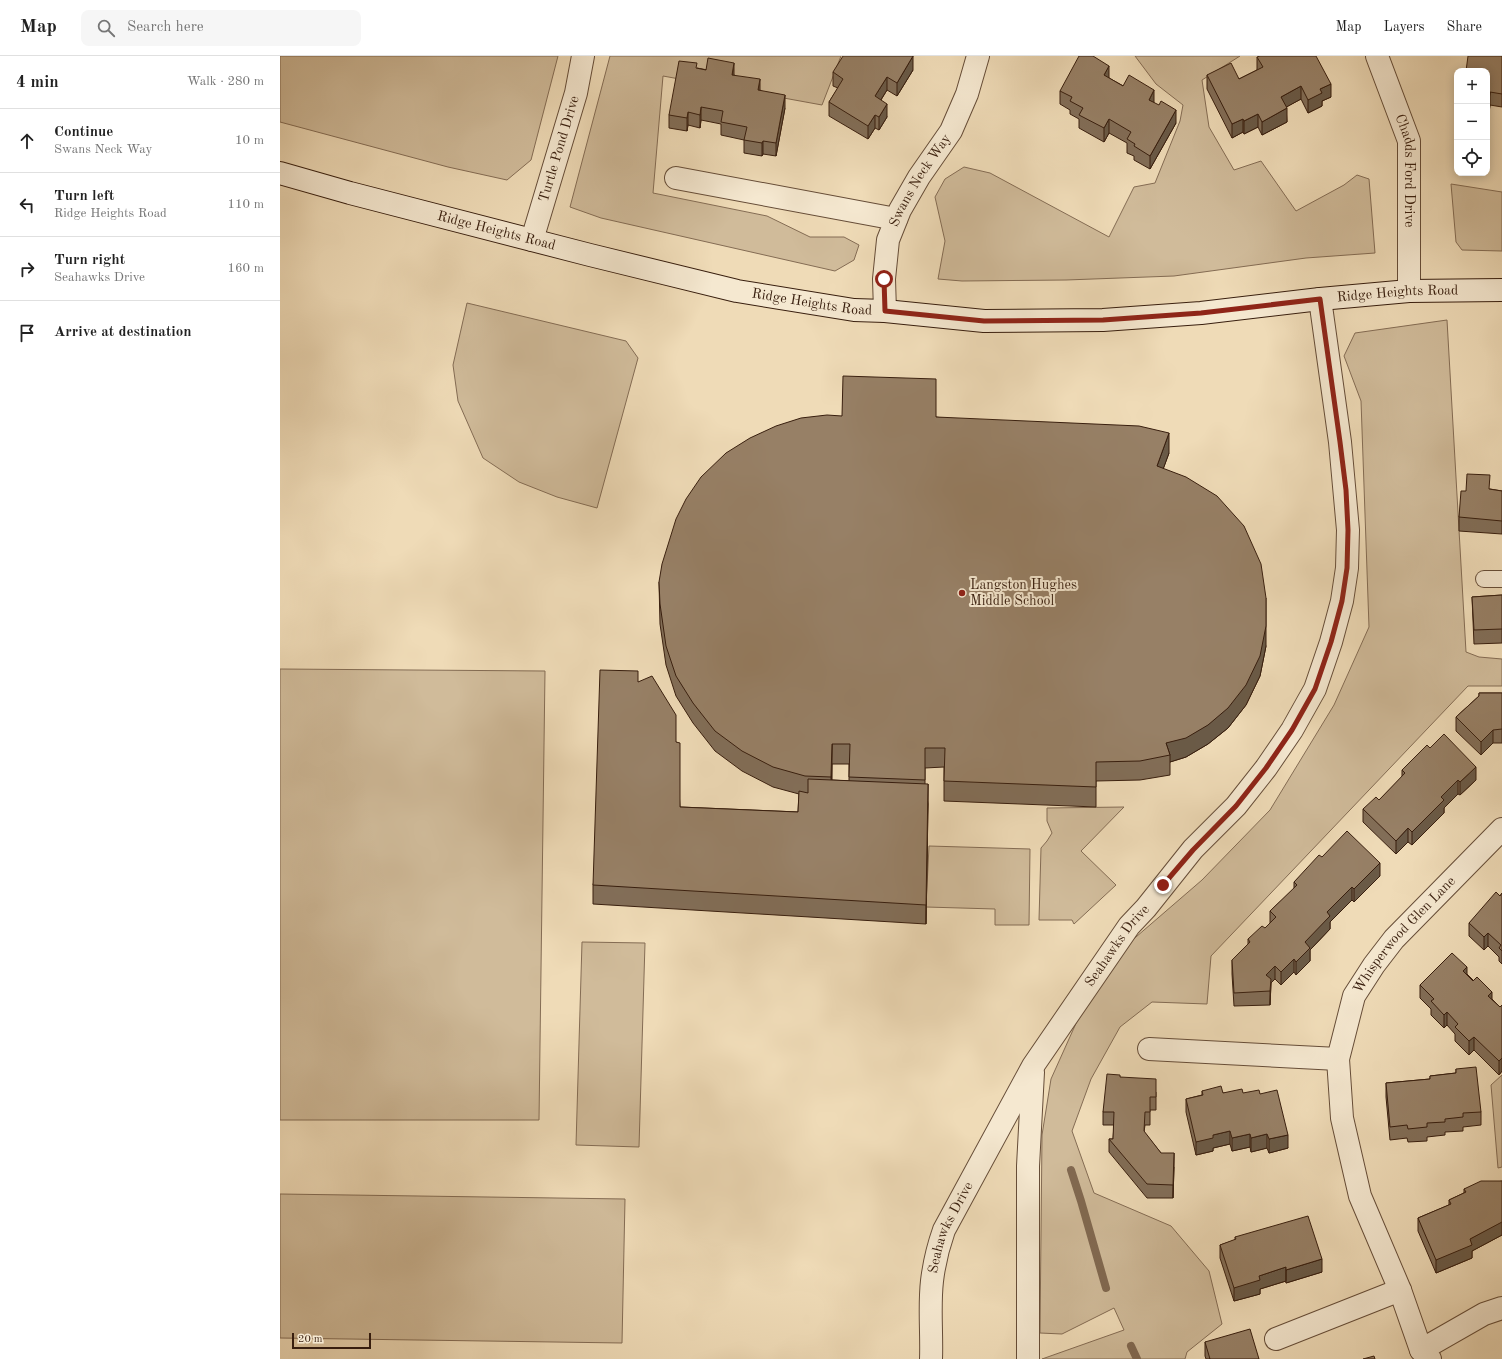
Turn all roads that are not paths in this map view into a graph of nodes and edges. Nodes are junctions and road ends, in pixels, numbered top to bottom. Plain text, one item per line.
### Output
1 (583, 56) edge
2 (978, 56) edge
3 (1377, 56) edge
4 (280, 173) edge
5 (676, 178) dead end
6 (896, 219) junction
7 (532, 240) junction
8 (1502, 290) edge
9 (1410, 291) junction
10 (1320, 299) junction
11 (885, 311) junction
12 (1484, 579) dead end
13 (1502, 579) edge
14 (1502, 829) edge
15 (1149, 1049) dead end
16 (1338, 1059) junction
17 (1033, 1066) junction
18 (1400, 1290) junction
19 (1502, 1308) edge
20 (1276, 1339) dead end
21 (1425, 1355) edge
22 (931, 1359) edge
23 (1028, 1359) edge

1 - 7 street, Turtle Pond Drive
2 - 6 street, Swans Neck Way
3 - 9 street, Chadds Ford Drive
4 - 7 street, Ridge Heights Road
5 - 6 street
6 - 11 street, Swans Neck Way
7 - 11 street, Ridge Heights Road
8 - 9 street, Ridge Heights Road
9 - 10 street, Ridge Heights Road
10 - 11 street, Ridge Heights Road
10 - 17 street, Seahawks Drive
12 - 13 lane
14 - 16 street, Whisperwood Glen Lane
15 - 16 street
16 - 18 street, Whisperwood Glen Lane
17 - 22 street, Seahawks Drive
17 - 23 street
18 - 20 street
18 - 21 street, Whisperwood Glen Lane
19 - 21 street

